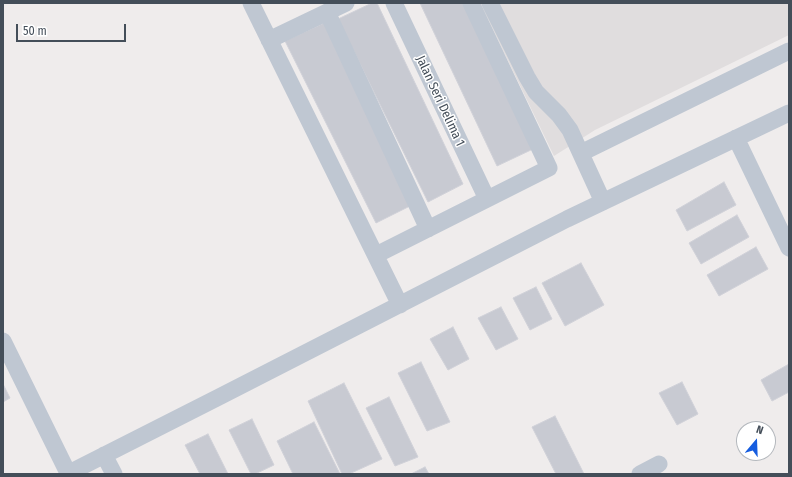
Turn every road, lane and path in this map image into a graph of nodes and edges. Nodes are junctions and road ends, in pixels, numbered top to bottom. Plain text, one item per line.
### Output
1 (251, 3) edge
2 (346, 3) edge
3 (394, 3) edge
4 (471, 3) edge
5 (490, 3) edge
6 (327, 12) junction
7 (269, 40) junction
8 (789, 51) edge
9 (789, 113) edge
10 (736, 138) junction
11 (581, 153) junction
12 (486, 200) junction
13 (603, 202) junction
14 (428, 229) junction
15 (789, 248) edge
16 (376, 255) junction
17 (400, 305) junction
18 (3, 341) edge
19 (104, 455) junction
20 (659, 464) dead end
21 (68, 474) edge
22 (114, 474) edge
23 (640, 474) edge

1 - 7 street
2 - 6 street
3 - 12 street, Jalan Seri Delima 1
4 - 12 street
5 - 11 street
6 - 7 street
6 - 14 street
7 - 16 street
8 - 11 street
9 - 10 street
10 - 13 street
10 - 15 street
11 - 13 street
12 - 14 street
13 - 17 street
14 - 16 street
16 - 17 street
17 - 19 street
18 - 21 street
19 - 21 street
19 - 22 street
20 - 23 street

